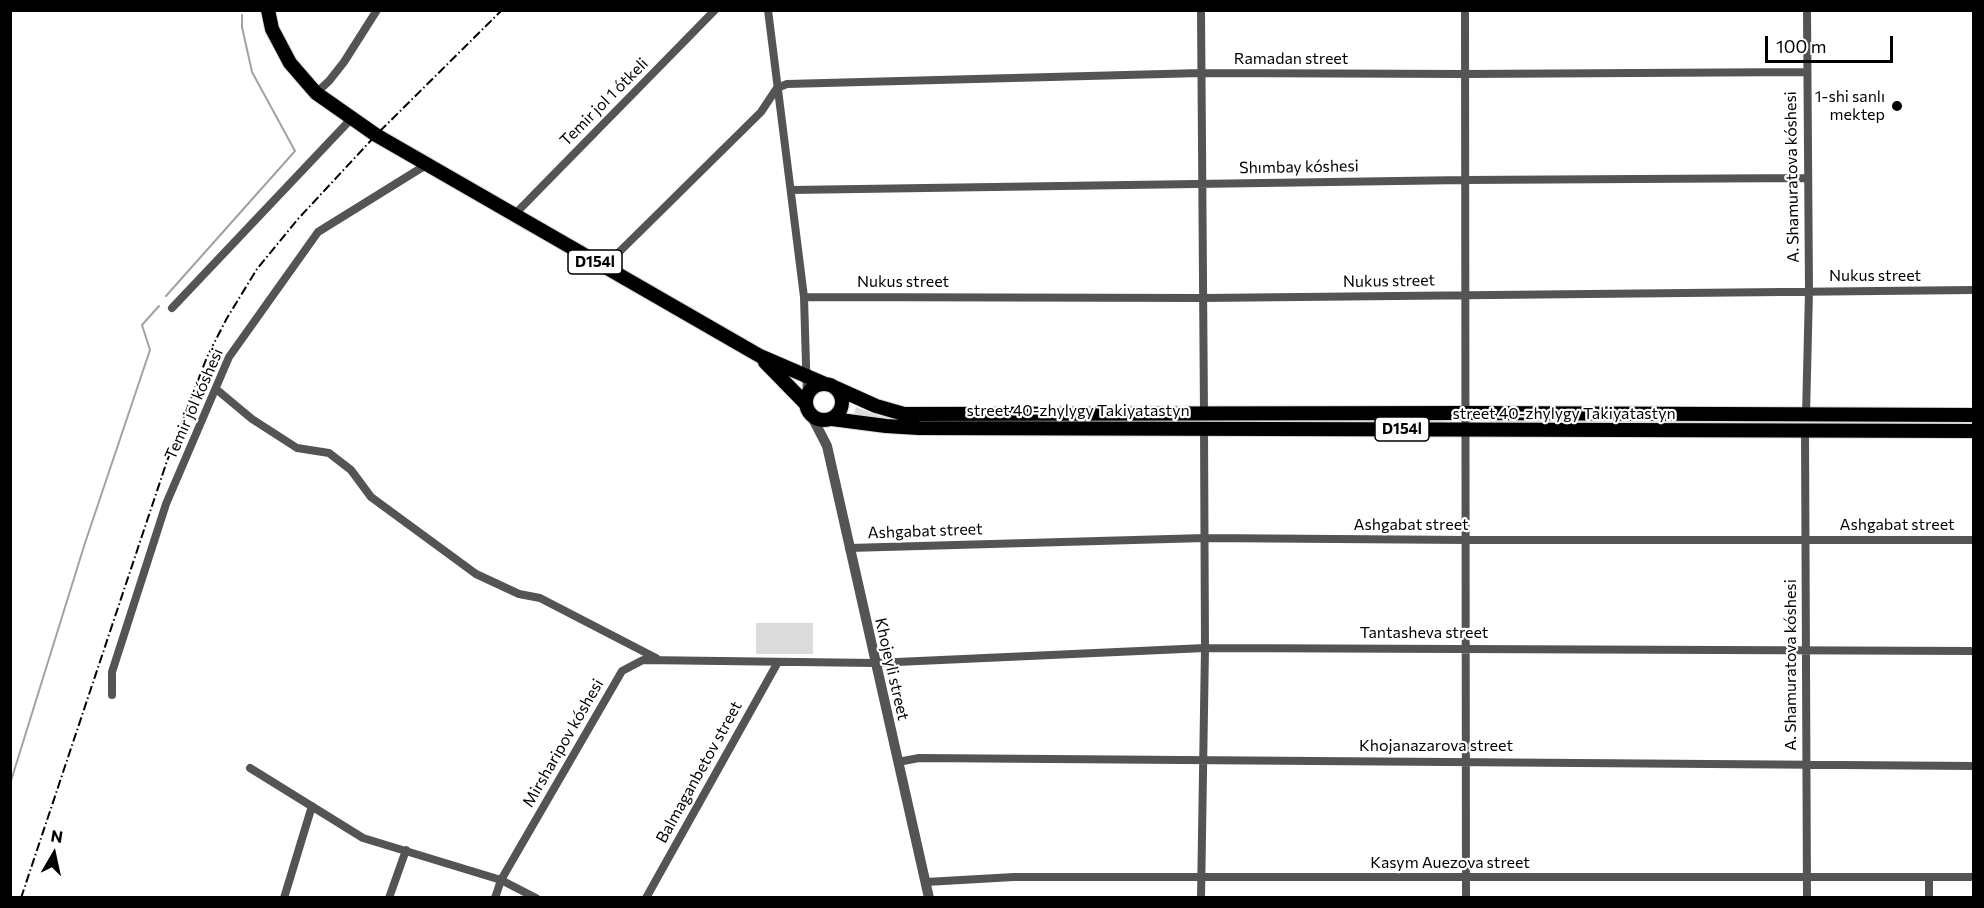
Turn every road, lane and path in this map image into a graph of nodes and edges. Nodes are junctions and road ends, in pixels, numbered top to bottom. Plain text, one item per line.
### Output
1 (268, 10) edge
2 (377, 10) edge
3 (715, 10) edge
4 (768, 10) edge
5 (1201, 10) edge
6 (1465, 10) edge
7 (1807, 10) edge
8 (1806, 72) junction
9 (1201, 74) junction
10 (1466, 74) junction
11 (777, 88) junction
12 (316, 93) junction
13 (352, 118) junction
14 (426, 165) junction
15 (1807, 178) junction
16 (1465, 180) junction
17 (1202, 183) junction
18 (791, 190) junction
19 (514, 215) junction
20 (604, 267) junction
21 (1974, 290) edge
22 (1809, 291) junction
23 (1465, 296) junction
24 (804, 297) junction
25 (1203, 298) junction
26 (172, 308) dead end
27 (760, 356) junction
28 (806, 376) junction
29 (831, 386) junction
30 (216, 389) junction
31 (808, 405) junction
32 (1204, 413) junction
33 (1466, 413) junction
34 (1806, 415) junction
35 (1974, 415) edge
36 (832, 419) junction
37 (1204, 428) junction
38 (1466, 430) junction
39 (1974, 431) edge
40 (1805, 432) junction
41 (827, 446) junction
42 (1205, 538) junction
43 (1466, 540) junction
44 (1806, 540) junction
45 (1974, 540) edge
46 (849, 548) junction
47 (1205, 648) junction
48 (1467, 648) junction
49 (1806, 651) junction
50 (1974, 651) edge
51 (659, 660) junction
52 (778, 662) junction
53 (875, 663) junction
54 (112, 695) dead end
55 (1204, 760) junction
56 (1467, 761) junction
57 (898, 762) junction
58 (1806, 764) junction
59 (1974, 766) edge
60 (250, 768) dead end
61 (312, 806) junction
62 (406, 850) junction
63 (1929, 877) junction
64 (1974, 877) edge
65 (1201, 878) junction
66 (1467, 878) junction
67 (1807, 878) junction
68 (501, 880) junction
69 (926, 882) junction
70 (284, 897) edge
71 (389, 897) edge
72 (495, 897) edge
73 (536, 897) edge
74 (646, 897) edge
75 (929, 897) edge
76 (1201, 897) edge
77 (1466, 897) edge
78 (1807, 897) edge
79 (1929, 897) edge

1 - 12 main road, D154l
2 - 12 street
3 - 19 street, Temir jol 1 ótkeli
4 - 11 street
5 - 9 street
6 - 10 street
7 - 8 street, A. Shamuratova kóshesi
8 - 10 street, Ramadan street
8 - 15 street, A. Shamuratova kóshesi
9 - 10 street, Ramadan street
9 - 11 street, Ramadan street
9 - 17 street
10 - 16 street
11 - 18 street
11 - 20 street
12 - 13 main road, D154l
13 - 14 main road, D154l
13 - 26 street
14 - 19 main road, D154l
14 - 30 street, Temir jol kóshesi
15 - 16 street, Shımbay kóshesi
15 - 22 street, A. Shamuratova kóshesi
16 - 17 street, Shımbay kóshesi
16 - 23 street
17 - 18 street, Shımbay kóshesi
17 - 25 street
18 - 24 street
19 - 20 main road, D154l
20 - 27 main road, D154l
21 - 22 street, Nukus street
22 - 23 street, Nukus street
22 - 34 street, A. Shamuratova kóshesi
23 - 25 street, Nukus street
23 - 33 street
24 - 25 street, Nukus street
24 - 28 street
25 - 32 street
27 - 28 main road, D154l
27 - 31 main road, D154l
28 - 29 main road, D154l
28 - 31 street
29 - 31 main road
29 - 32 main road, street 40-zhylygy Takiyatastyn / D154l
29 - 36 main road
30 - 51 street
30 - 54 street, Temir jol kóshesi
31 - 36 main road, D154l
31 - 41 street
32 - 33 main road, street 40-zhylygy Takiyatastyn / D154l
33 - 34 main road, street 40-zhylygy Takiyatastyn / D154l
33 - 38 street
34 - 35 main road, street 40-zhylygy Takiyatastyn / D154l
36 - 37 main road, street 40-zhylygy Takiyatastyn / D154l
36 - 41 street
37 - 38 main road, street 40-zhylygy Takiyatastyn / D154l
37 - 42 street
38 - 40 main road, street 40-zhylygy Takiyatastyn / D154l
38 - 43 street
39 - 40 main road, street 40-zhylygy Takiyatastyn / D154l
40 - 44 street, A. Shamuratova kóshesi
41 - 46 street, Khojeyli street
42 - 43 street, Ashgabat street
42 - 46 street, Ashgabat street
42 - 47 street
43 - 44 street, Ashgabat street
43 - 48 street
44 - 45 street, Ashgabat street
44 - 49 street, A. Shamuratova kóshesi
46 - 53 street, Khojeyli street
47 - 48 street, Tantasheva street
47 - 53 street, Tantasheva street
47 - 55 street
48 - 49 street, Tantasheva street
48 - 56 street
49 - 50 street, Tantasheva street
49 - 58 street, A. Shamuratova kóshesi
51 - 52 street, Mirsharipov kóshesi
51 - 68 street, Mirsharipov kóshesi
52 - 53 street, Mirsharipov kóshesi
52 - 74 street, Balmaganbetov street
53 - 57 street, Khojeyli street
55 - 56 street, Khojanazarova street
55 - 57 street, Khojanazarova street
55 - 65 street
56 - 58 street, Khojanazarova street
56 - 66 street
57 - 69 street, Khojeyli street
58 - 59 street, Khojanazarova street
58 - 67 street, A. Shamuratova kóshesi
60 - 61 street
61 - 62 street
61 - 70 street
62 - 68 street
62 - 71 street
63 - 64 street, Kasym Auezova street
63 - 67 street, Kasym Auezova street
63 - 79 street
65 - 66 street, Kasym Auezova street
65 - 69 street, Kasym Auezova street
65 - 76 street
66 - 67 street, Kasym Auezova street
66 - 77 street
67 - 78 street, A. Shamuratova kóshesi
68 - 72 street, Mirsharipov kóshesi
68 - 73 street
69 - 75 street, Khojeyli street

